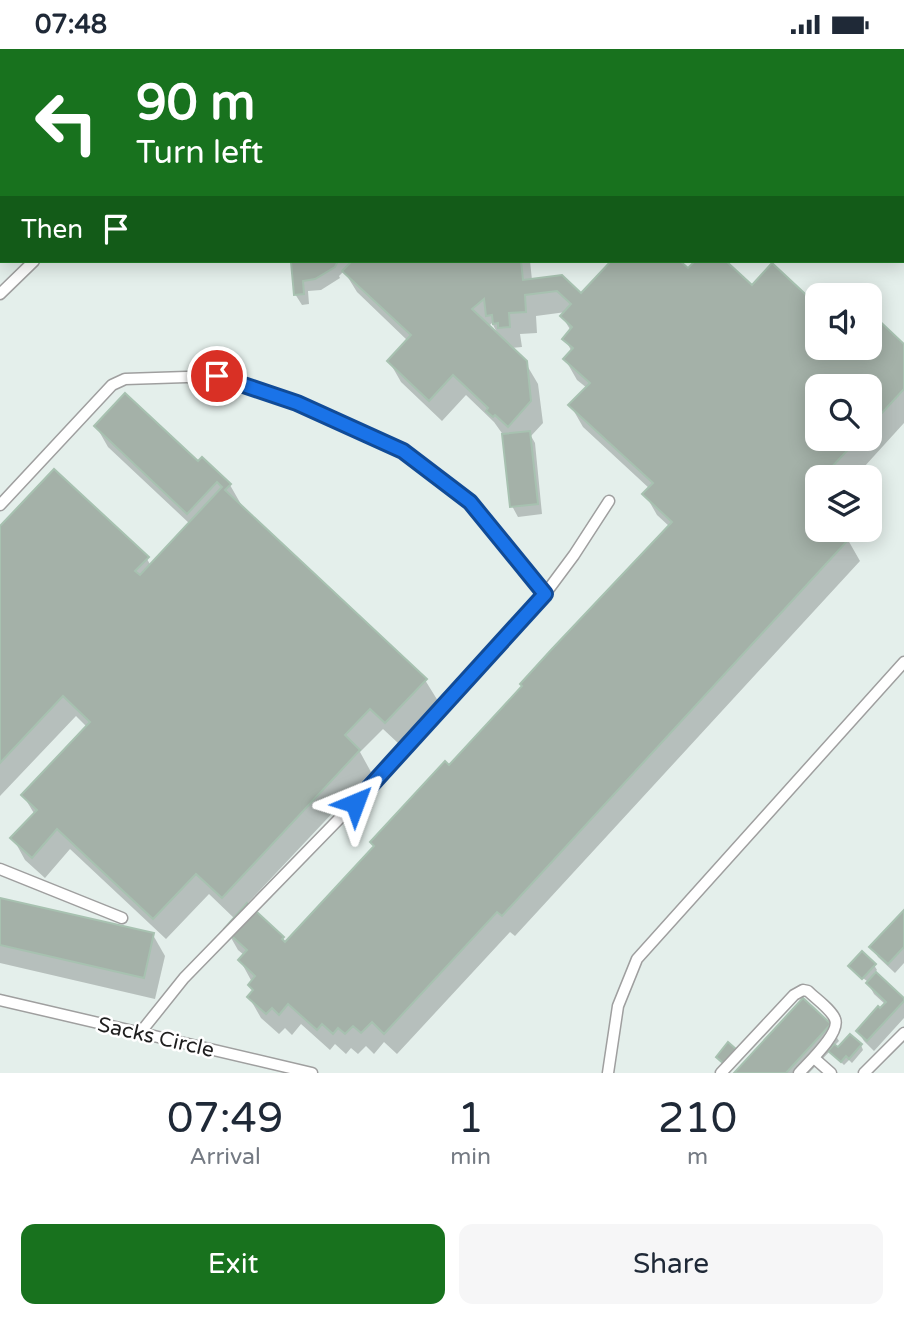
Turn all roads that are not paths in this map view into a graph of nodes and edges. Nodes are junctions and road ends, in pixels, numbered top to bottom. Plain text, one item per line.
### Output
1 (32, 263) edge
2 (0, 294) edge
3 (609, 501) dead end
4 (0, 505) edge
5 (545, 594) junction
6 (904, 662) edge
7 (0, 869) edge
8 (122, 918) dead end
9 (0, 1000) edge
10 (140, 1033) junction
11 (904, 1033) edge
12 (814, 1058) junction
13 (867, 1072) edge
14 (313, 1073) edge
15 (608, 1073) edge
16 (721, 1073) edge
17 (799, 1073) edge
18 (831, 1073) edge

1 - 2 lane
3 - 5 lane
4 - 5 lane
5 - 10 lane
6 - 15 lane
7 - 8 lane
9 - 10 lane, Sacks Circle
10 - 14 lane, Sacks Circle
11 - 13 lane
12 - 16 lane
12 - 17 lane
12 - 18 lane

